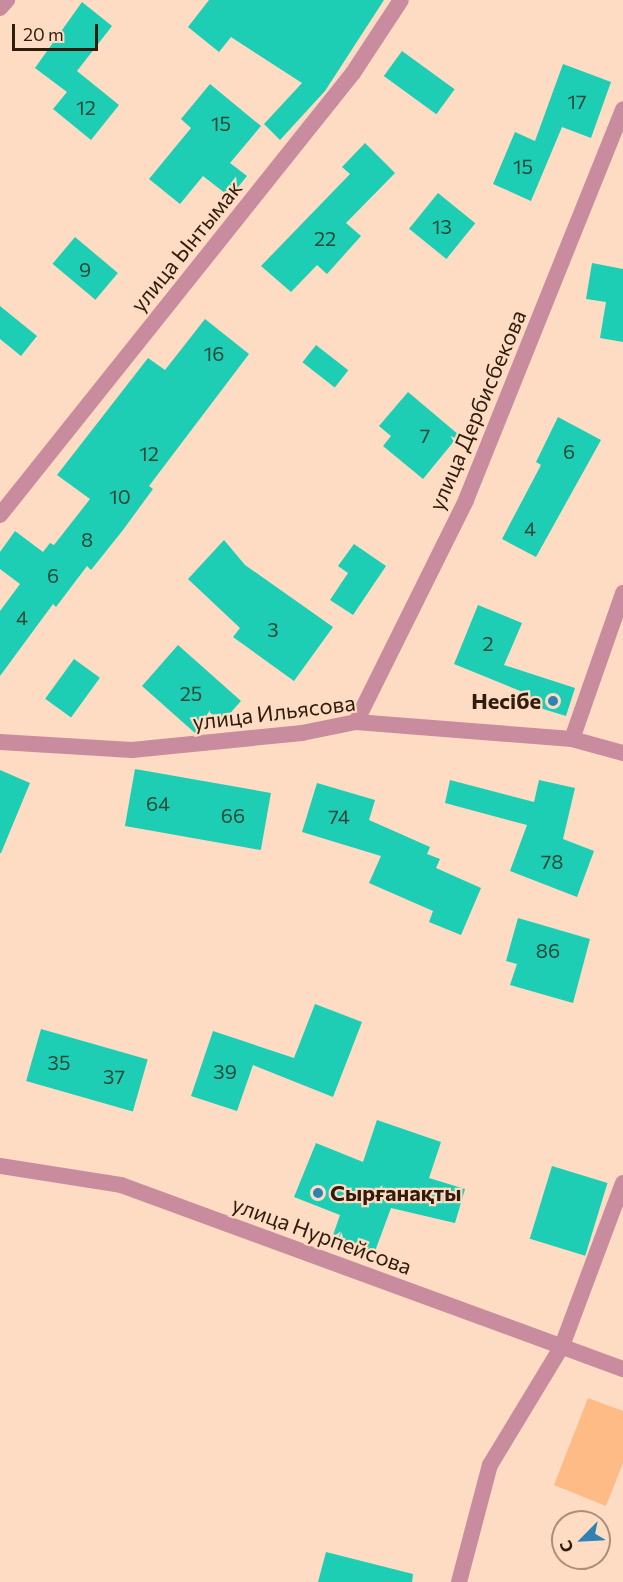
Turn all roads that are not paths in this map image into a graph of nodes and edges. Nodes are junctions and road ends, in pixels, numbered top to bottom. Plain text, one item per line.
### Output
1 (7, 0) edge
2 (401, 0) edge
3 (0, 8) edge
4 (623, 109) edge
5 (0, 515) edge
6 (623, 593) edge
7 (356, 722) junction
8 (572, 739) junction
9 (0, 742) edge
10 (623, 753) edge
11 (0, 1166) edge
12 (623, 1183) edge
13 (562, 1346) junction
14 (623, 1369) edge
15 (459, 1582) edge

1 - 3 street
2 - 5 street, улица Ынтымак
4 - 7 street, улица Дербисбекова
6 - 8 street
7 - 8 street, улица Ильясова
7 - 9 street, улица Ильясова
8 - 10 street, улица Ильясова
11 - 13 street, улица Нурпейсова
12 - 13 street
13 - 14 street, улица Нурпейсова
13 - 15 street

